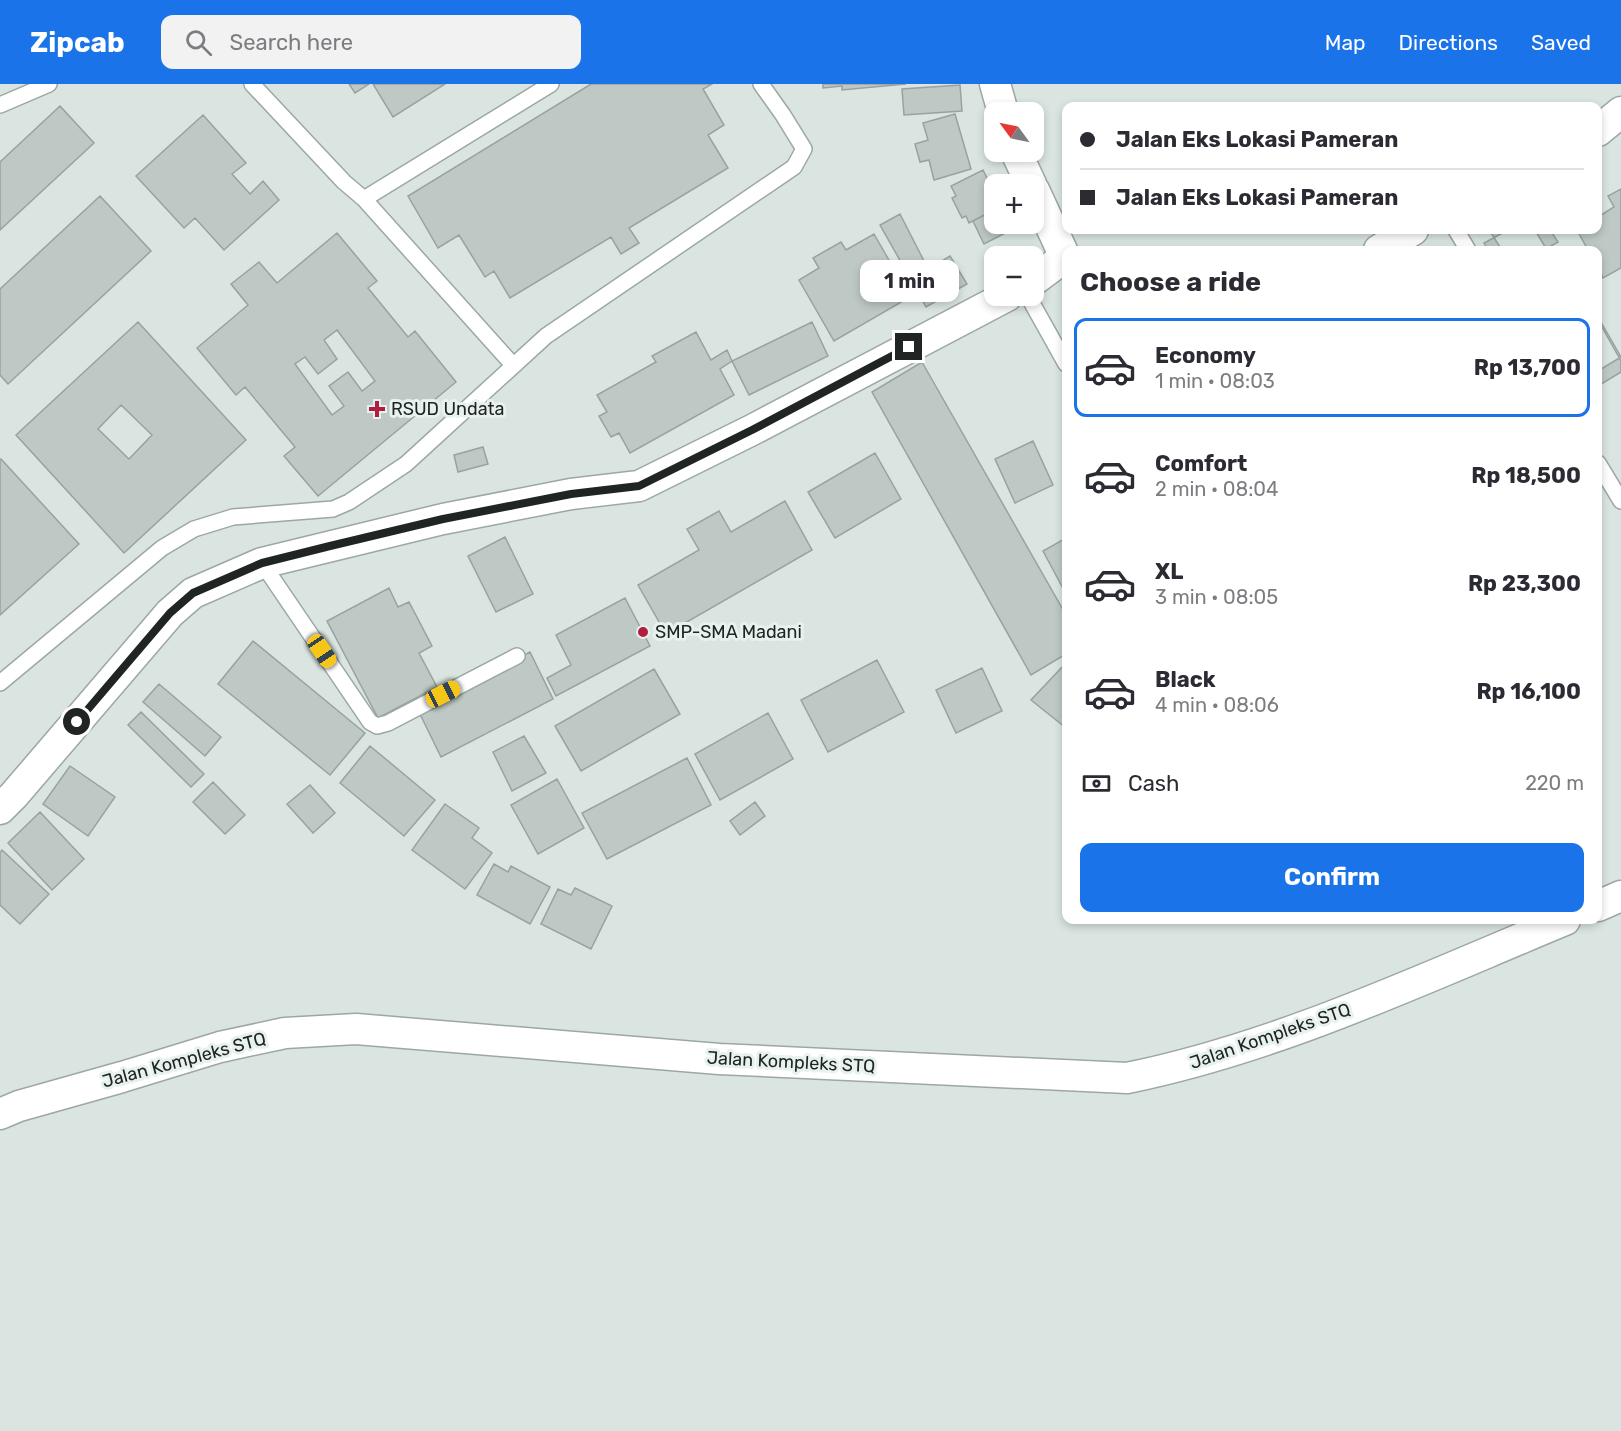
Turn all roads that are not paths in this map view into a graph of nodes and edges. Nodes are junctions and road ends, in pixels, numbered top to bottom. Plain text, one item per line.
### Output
1 (49, 84) edge
2 (252, 84) edge
3 (551, 84) edge
4 (761, 84) edge
5 (995, 84) edge
6 (1000, 102) edge
7 (0, 105) edge
8 (1621, 112) edge
9 (1602, 128) edge
10 (364, 199) junction
11 (1044, 211) edge
12 (1406, 234) edge
13 (1386, 246) edge
14 (1062, 250) edge
15 (1062, 261) edge
16 (1044, 273) edge
17 (988, 306) edge
18 (1034, 306) edge
19 (1062, 357) edge
20 (513, 365) junction
21 (1602, 469) edge
22 (1621, 501) edge
23 (262, 563) junction
24 (517, 656) dead end
25 (0, 683) edge
26 (0, 809) edge
27 (1621, 896) edge
28 (1602, 904) edge
29 (1555, 924) edge
30 (0, 1114) edge

1 - 7 lane
2 - 10 lane
3 - 10 lane
4 - 20 lane
5 - 6 street
8 - 9 street
10 - 20 lane
11 - 14 street
12 - 13 street
15 - 16 street
17 - 23 street
18 - 19 lane
20 - 25 lane
21 - 22 lane
23 - 24 lane
23 - 26 street
27 - 28 street
29 - 30 street, Jalan Kompleks STQ

